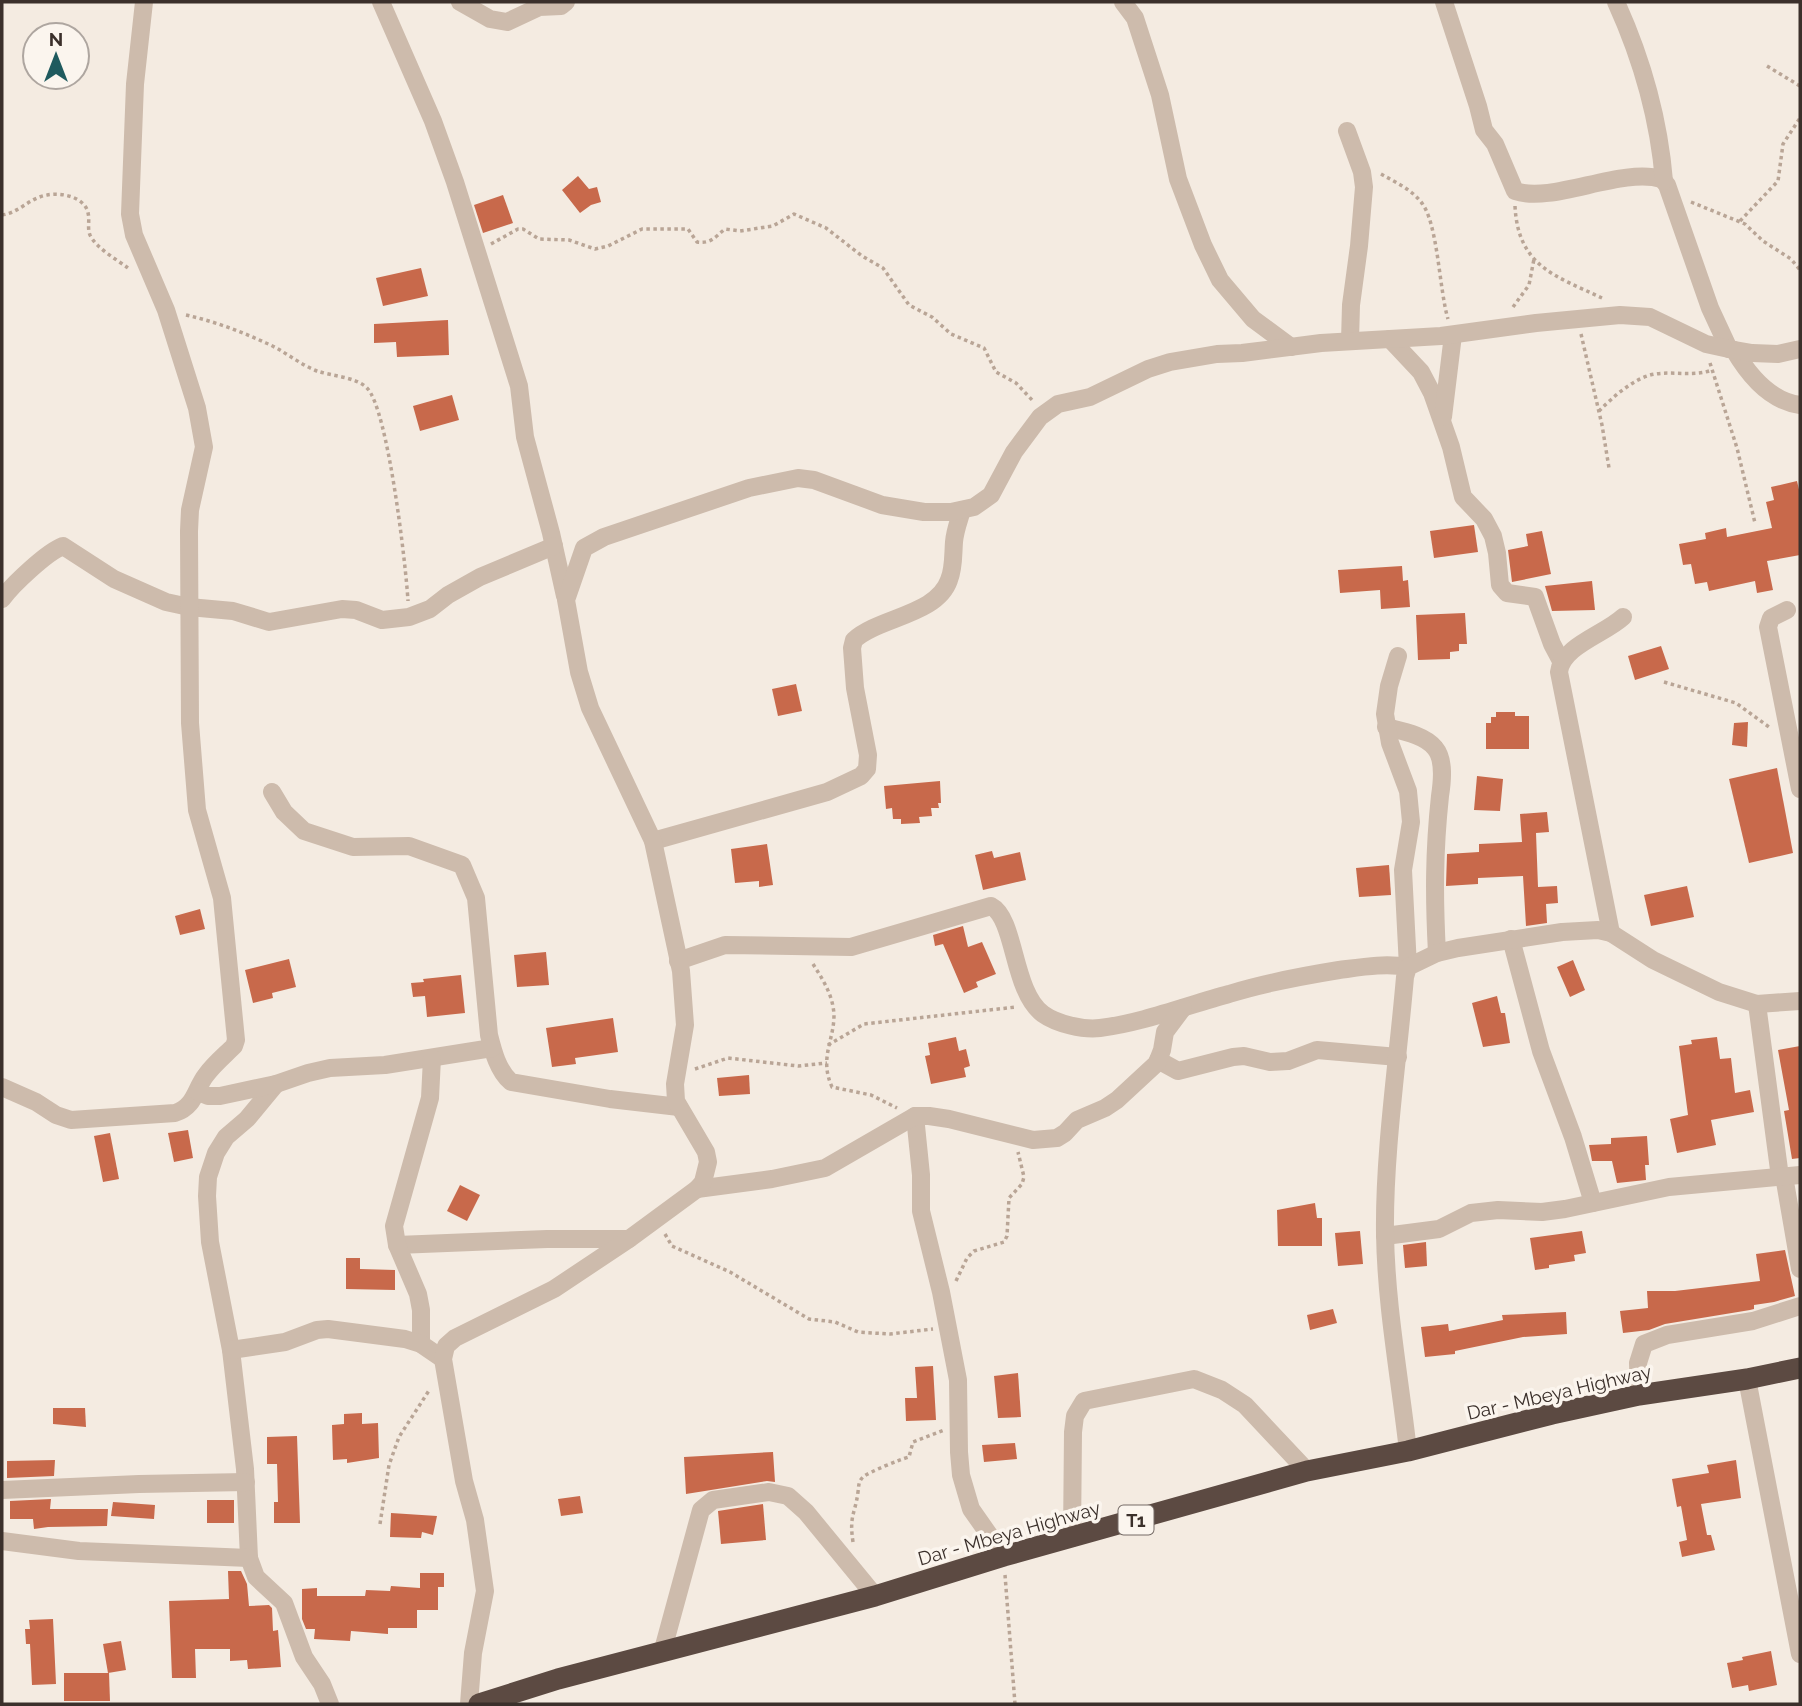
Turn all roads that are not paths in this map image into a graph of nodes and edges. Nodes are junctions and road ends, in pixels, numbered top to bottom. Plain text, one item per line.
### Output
1 (144, 2) edge
2 (460, 2) edge
3 (566, 2) edge
4 (1123, 2) edge
5 (1444, 2) edge
6 (1616, 2) edge
7 (385, 4) edge
8 (1347, 131) dead end
9 (1667, 187) junction
10 (1453, 335) junction
11 (1390, 339) junction
12 (1350, 341) junction
13 (1291, 347) junction
14 (1732, 349) junction
15 (1800, 349) edge
16 (1800, 405) edge
17 (1442, 421) junction
18 (962, 510) junction
19 (554, 545) junction
20 (2, 599) edge
21 (566, 600) junction
22 (189, 607) junction
23 (1787, 610) dead end
24 (1623, 617) dead end
25 (1398, 656) dead end
26 (1561, 662) junction
27 (1386, 727) junction
28 (1800, 786) edge
29 (272, 792) dead end
30 (653, 841) junction
31 (1611, 933) junction
32 (1511, 939) junction
33 (1437, 953) junction
34 (678, 961) junction
35 (1408, 967) junction
36 (1800, 1001) edge
37 (1757, 1004) junction
38 (1183, 1008) junction
39 (492, 1048) junction
40 (1398, 1057) junction
41 (432, 1058) junction
42 (1158, 1060) junction
43 (276, 1084) junction
44 (2, 1087) edge
45 (198, 1092) junction
46 (678, 1107) junction
47 (912, 1118) junction
48 (1788, 1176) edge
49 (697, 1189) junction
50 (1593, 1203) junction
51 (1385, 1236) junction
52 (629, 1239) junction
53 (397, 1245) junction
54 (1800, 1269) edge
55 (1800, 1306) edge
56 (421, 1344) junction
57 (231, 1350) junction
58 (443, 1362) junction
59 (1800, 1368) edge
60 (1747, 1379) junction
61 (1639, 1395) junction
62 (1408, 1451) junction
63 (1307, 1471) junction
64 (246, 1482) junction
65 (2, 1490) edge
66 (1072, 1538) junction
67 (2, 1541) edge
68 (1004, 1556) junction
69 (249, 1558) junction
70 (875, 1596) junction
71 (662, 1653) junction
72 (1800, 1654) edge
73 (330, 1704) edge
74 (470, 1704) edge
75 (480, 1704) edge

1 - 22 street
2 - 3 street
4 - 13 street
5 - 9 street
6 - 9 street
7 - 19 street
8 - 12 street
9 - 14 street
10 - 11 street
10 - 14 street
10 - 17 street
11 - 12 street
11 - 17 street
12 - 13 street
13 - 18 street
14 - 15 street
14 - 16 street
17 - 26 street
18 - 21 street
18 - 30 street
19 - 21 street
19 - 22 street
20 - 22 street
21 - 30 street
22 - 45 street
23 - 28 street
24 - 26 street
25 - 27 street
26 - 31 street
27 - 33 street
27 - 35 street
29 - 39 street
30 - 34 street
31 - 32 street
31 - 37 street
32 - 33 street
32 - 50 street
33 - 35 street
34 - 38 street
34 - 46 street
35 - 38 street
35 - 40 street
36 - 37 street
37 - 48 street
38 - 42 street
39 - 41 street
39 - 46 street
40 - 42 street
40 - 51 street
41 - 43 street
41 - 53 street
42 - 47 street
43 - 45 street
43 - 57 street
44 - 45 street
46 - 49 street
47 - 49 street
47 - 68 street
48 - 50 street
48 - 54 street
49 - 52 street
50 - 51 street
51 - 62 street
52 - 53 street
52 - 58 street
53 - 56 street
55 - 61 street
56 - 57 street
56 - 58 street
57 - 64 street
58 - 74 street
59 - 60 highway, Dar - Mbeya Highway / T1
60 - 61 highway, Dar - Mbeya Highway / T1
60 - 72 street
61 - 62 highway, Dar - Mbeya Highway / T1
62 - 63 highway, Dar - Mbeya Highway / T1
63 - 66 highway, Dar - Mbeya Highway / T1
63 - 66 street
64 - 65 street
64 - 69 street
66 - 68 highway, Dar - Mbeya Highway / T1
67 - 69 street
68 - 70 highway, Dar - Mbeya Highway / T1
69 - 73 street
70 - 71 highway, Dar - Mbeya Highway / T1
70 - 71 street
71 - 75 highway, Dar - Mbeya Highway / T1

